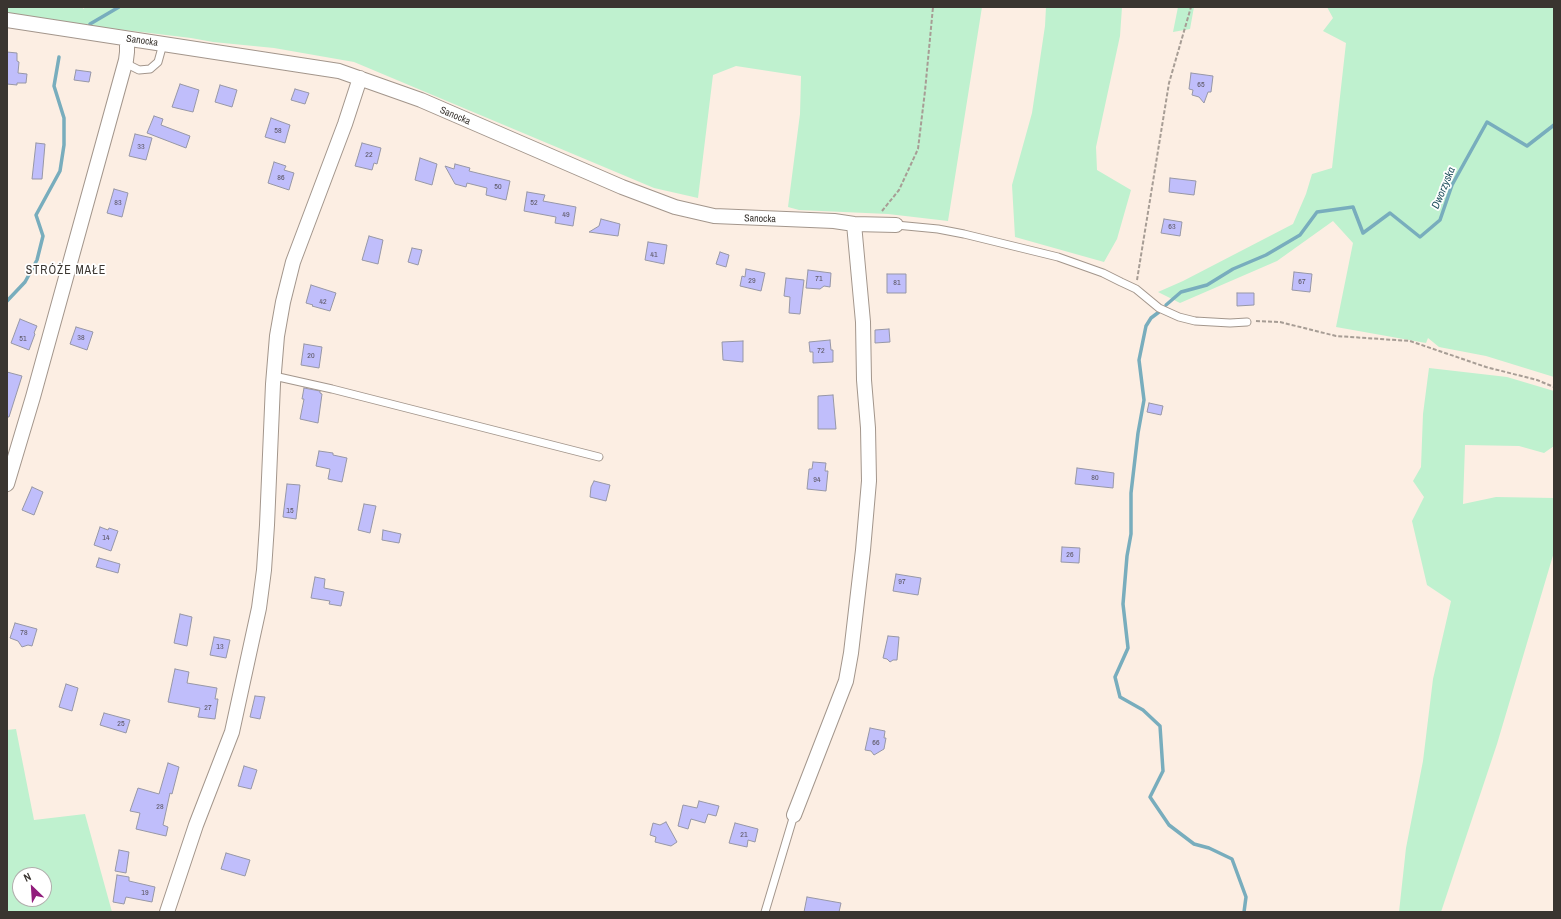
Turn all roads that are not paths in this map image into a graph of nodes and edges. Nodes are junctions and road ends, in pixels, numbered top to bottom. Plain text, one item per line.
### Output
1 (7, 20) edge
2 (127, 39) junction
3 (163, 44) junction
4 (126, 60) junction
5 (360, 78) junction
6 (854, 224) junction
7 (896, 225) joint
8 (1247, 322) road end
9 (274, 376) junction
10 (599, 457) dead end
11 (7, 484) edge
12 (794, 815) joint
13 (167, 912) edge
14 (765, 912) edge

1 - 2 street, Sanocka
2 - 3 street, Sanocka
2 - 4 street
3 - 4 lane
3 - 5 street, Sanocka
4 - 11 street
5 - 6 street, Sanocka
5 - 9 street
6 - 7 street, Sanocka
6 - 12 street
7 - 8 lane
9 - 10 lane
9 - 13 street
12 - 14 lane

